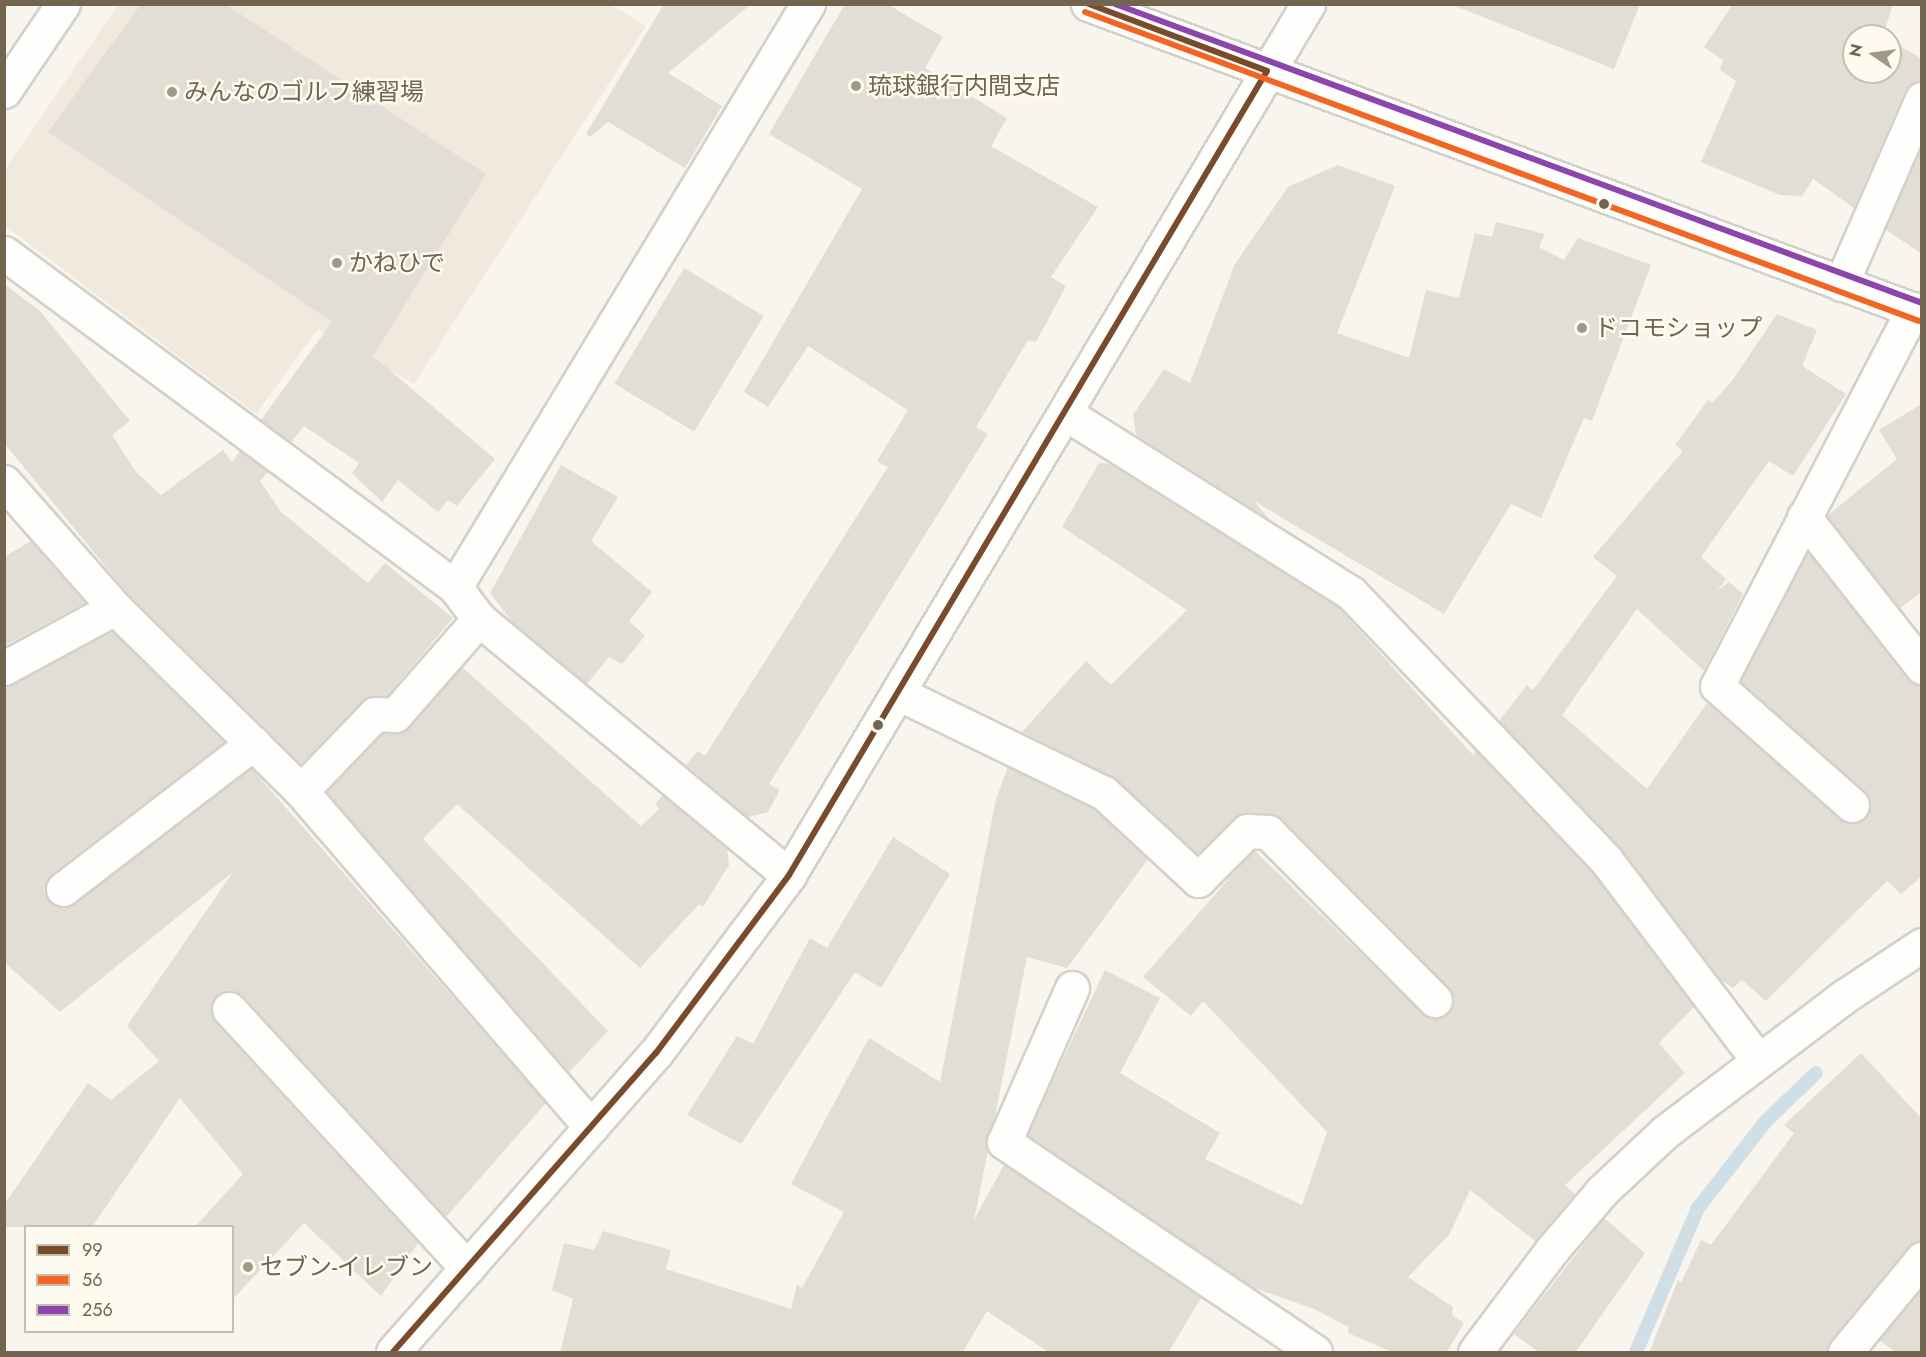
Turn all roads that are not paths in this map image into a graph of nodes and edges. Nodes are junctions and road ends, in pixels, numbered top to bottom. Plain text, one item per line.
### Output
1 (63, 4) edge
2 (808, 4) edge
3 (1088, 4) edge
4 (1308, 4) edge
5 (1268, 70) junction
6 (4, 91) edge
7 (1922, 99) edge
8 (4, 253) edge
9 (1840, 284) junction
10 (1917, 311) edge
11 (1065, 413) junction
12 (4, 482) edge
13 (1804, 517) junction
14 (455, 587) junction
15 (116, 608) junction
16 (479, 619) junction
17 (1922, 667) edge
18 (4, 668) edge
19 (898, 693) junction
20 (254, 742) junction
21 (301, 790) junction
22 (1852, 805) dead end
23 (789, 875) junction
24 (63, 889) dead end
25 (1922, 945) edge
26 (1072, 988) dead end
27 (1435, 1000) dead end
28 (229, 1009) dead end
29 (1758, 1060) junction
30 (591, 1127) junction
31 (1922, 1259) edge
32 (467, 1268) junction
33 (393, 1353) edge
34 (1315, 1353) edge
35 (1476, 1353) edge
36 (1845, 1353) edge

1 - 6 street
2 - 14 street
3 - 5 street
4 - 5 street
5 - 9 street
5 - 11 street
7 - 9 street
8 - 14 street
9 - 10 street
10 - 13 street
11 - 19 street
11 - 29 street
12 - 15 street
13 - 17 street
13 - 22 street
14 - 16 street
15 - 18 street
15 - 20 street
16 - 21 street
16 - 23 street
19 - 23 street
19 - 27 street
20 - 21 street
20 - 24 street
21 - 30 street
23 - 30 street
25 - 29 street
26 - 34 street
28 - 32 street
29 - 35 street
30 - 32 street
31 - 36 street
32 - 33 street

